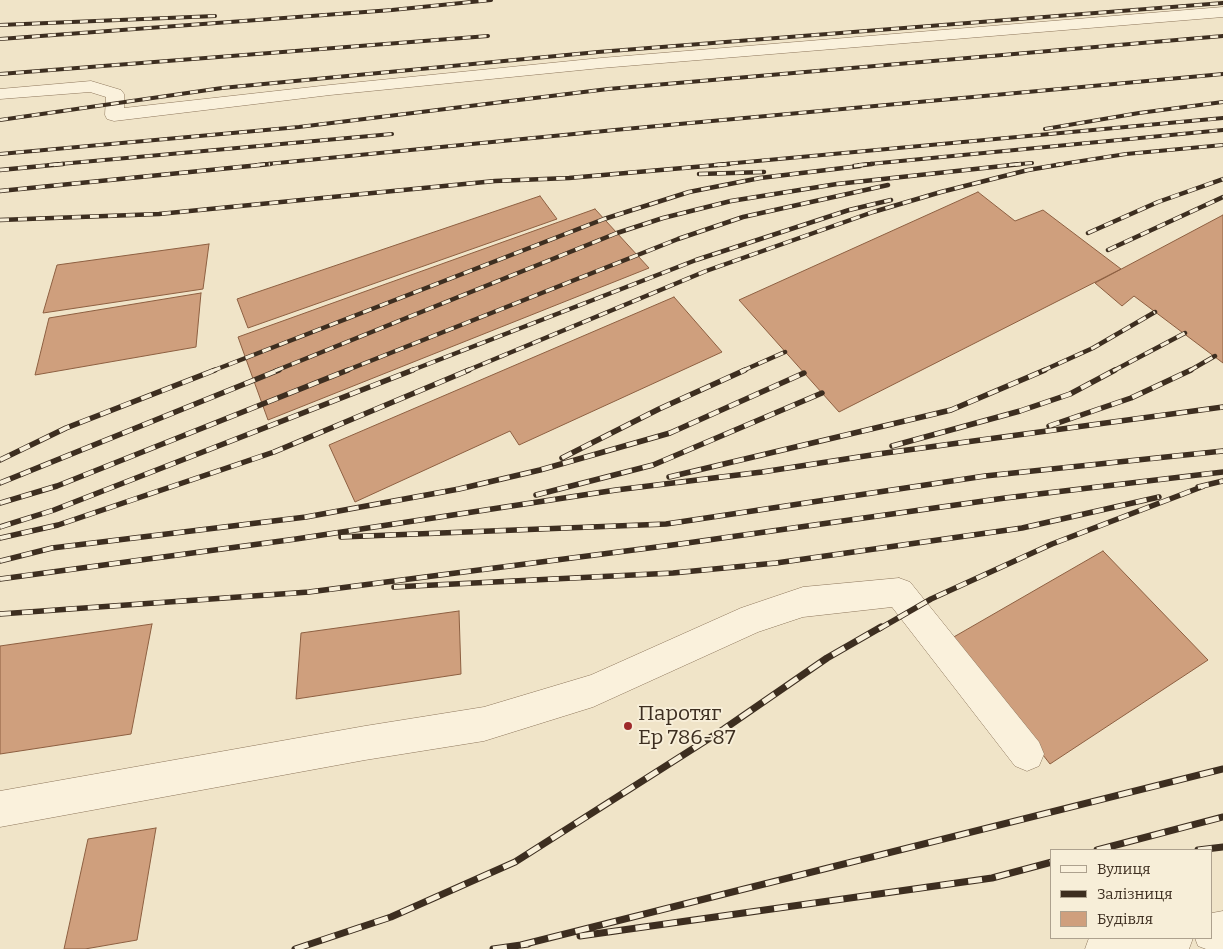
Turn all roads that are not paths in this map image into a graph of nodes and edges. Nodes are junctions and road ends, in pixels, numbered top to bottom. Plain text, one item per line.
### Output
1 (1223, 12) edge
2 (0, 94) edge
3 (1027, 754) dead end
4 (0, 810) edge
5 (1168, 939) edge
6 (1104, 949) edge

1 - 2 lane
3 - 4 lane
5 - 6 lane

